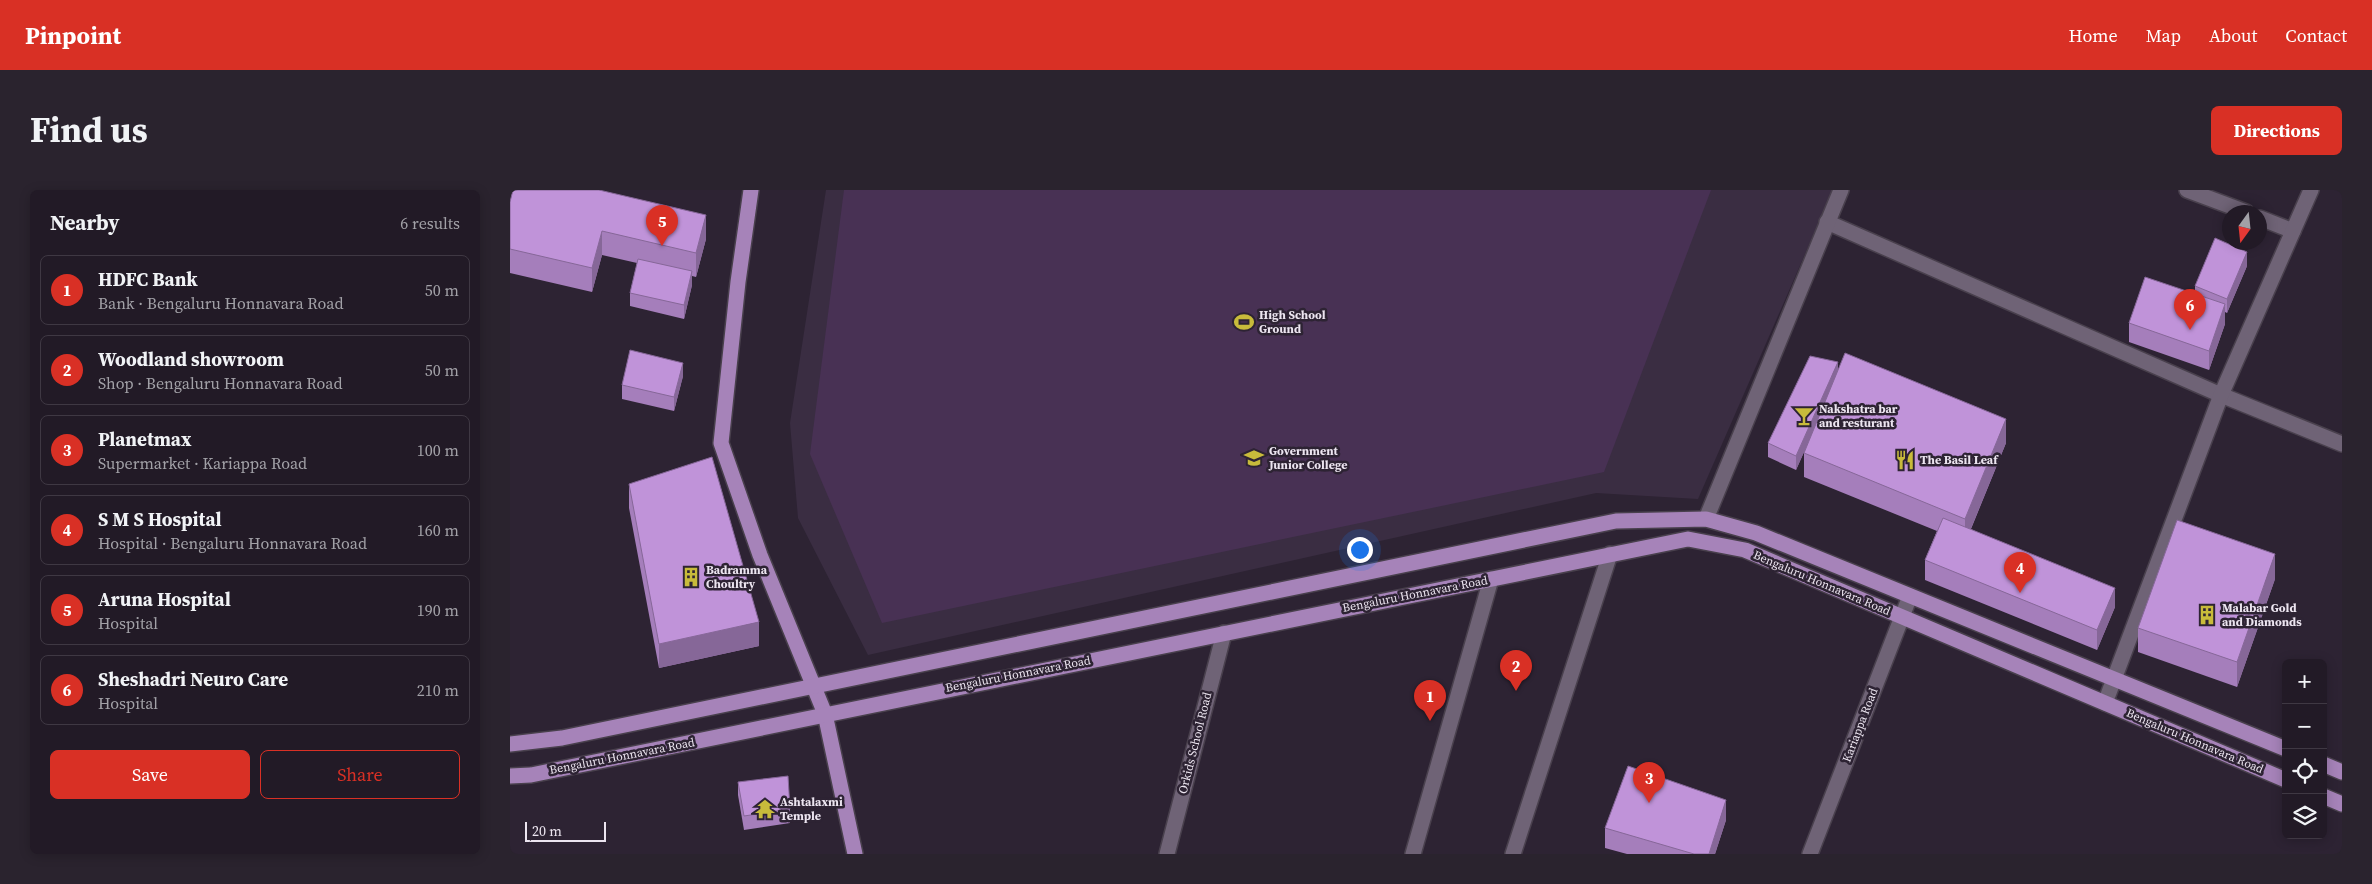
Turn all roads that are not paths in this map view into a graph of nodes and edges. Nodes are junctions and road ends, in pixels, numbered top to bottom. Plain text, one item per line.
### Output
1 (752, 190) edge
2 (1841, 190) edge
3 (2187, 190) edge
4 (2311, 190) edge
5 (2227, 205) edge
6 (2267, 221) edge
7 (1827, 222) junction
8 (2293, 231) junction
9 (2221, 395) junction
10 (2342, 444) edge
11 (1706, 519) junction
12 (1610, 554) junction
13 (1491, 578) junction
14 (1910, 596) junction
15 (1902, 617) junction
16 (1224, 633) junction
17 (2114, 679) junction
18 (814, 687) junction
19 (2105, 703) junction
20 (825, 714) junction
21 (510, 744) edge
22 (2282, 747) edge
23 (2327, 766) edge
24 (2342, 772) edge
25 (510, 776) edge
26 (2282, 778) edge
27 (2327, 798) edge
28 (2342, 804) edge
29 (855, 854) edge
30 (1167, 854) edge
31 (1413, 854) edge
32 (1513, 854) edge
33 (1810, 854) edge

1 - 18 main road
2 - 7 street
3 - 5 street
4 - 8 street
6 - 8 street
7 - 9 street
7 - 11 street
8 - 9 street
9 - 10 street
9 - 17 street
11 - 14 main road, Bengaluru Honnavara Road
11 - 18 main road, Bengaluru Honnavara Road
12 - 13 main road, Bengaluru Honnavara Road
12 - 15 main road, Bengaluru Honnavara Road
12 - 32 street
13 - 16 main road, Bengaluru Honnavara Road
13 - 31 street
14 - 15 street, Kariappa Road
14 - 17 main road, Bengaluru Honnavara Road
15 - 19 main road, Bengaluru Honnavara Road
15 - 33 street, Kariappa Road
16 - 20 main road, Bengaluru Honnavara Road
16 - 30 street, Orkids School Road
17 - 19 street
17 - 22 main road, Bengaluru Honnavara Road
18 - 20 main road
18 - 21 main road, Bengaluru Honnavara Road
19 - 26 main road, Bengaluru Honnavara Road
20 - 25 main road, Bengaluru Honnavara Road
20 - 29 main road
23 - 24 main road
27 - 28 main road

